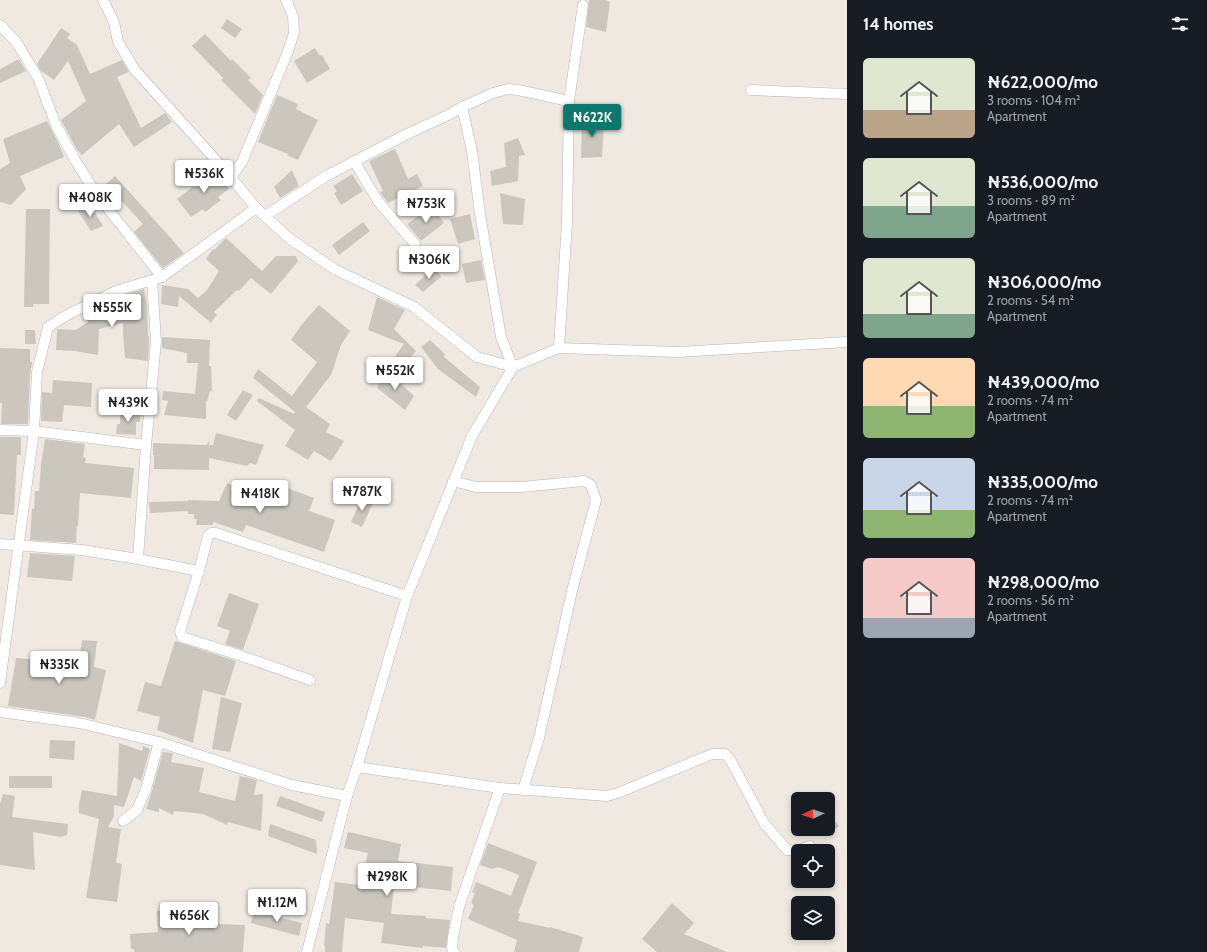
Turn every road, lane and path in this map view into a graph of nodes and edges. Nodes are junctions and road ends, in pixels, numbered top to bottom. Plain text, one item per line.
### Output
1 (103, 0) edge
2 (286, 0) edge
3 (583, 5) dead end
4 (0, 25) edge
5 (751, 90) dead end
6 (847, 94) edge
7 (569, 101) junction
8 (462, 106) junction
9 (354, 161) junction
10 (231, 177) junction
11 (256, 208) junction
12 (265, 216) junction
13 (415, 244) dead end
14 (162, 277) junction
15 (152, 280) junction
16 (847, 342) edge
17 (559, 348) junction
18 (513, 367) junction
19 (0, 430) edge
20 (34, 432) junction
21 (146, 445) junction
22 (453, 481) junction
23 (0, 544) edge
24 (19, 546) junction
25 (138, 559) junction
26 (199, 571) junction
27 (407, 596) junction
28 (310, 680) dead end
29 (0, 683) edge
30 (0, 712) edge
31 (159, 742) junction
32 (357, 767) junction
33 (500, 788) junction
34 (523, 790) junction
35 (347, 796) junction
36 (123, 821) dead end
37 (791, 850) edge
38 (307, 952) edge
39 (454, 952) edge

1 - 10 street
2 - 10 street
3 - 7 street
4 - 14 street
5 - 6 street
7 - 8 street
7 - 17 street
8 - 9 street
8 - 18 street
9 - 12 street
9 - 13 street
10 - 11 street
11 - 12 street
11 - 14 street
12 - 18 street
14 - 15 street
15 - 20 street
15 - 21 street
16 - 17 street
17 - 18 street
18 - 22 street
19 - 20 street
20 - 21 street
20 - 24 street
21 - 25 street
22 - 27 street
22 - 34 street
23 - 24 street
24 - 25 street
24 - 29 street
25 - 26 street
26 - 27 street
26 - 28 street
27 - 32 street
30 - 31 street
31 - 35 street
31 - 36 street
32 - 33 street
32 - 35 street
33 - 34 street
33 - 39 street
34 - 37 street
35 - 38 street

